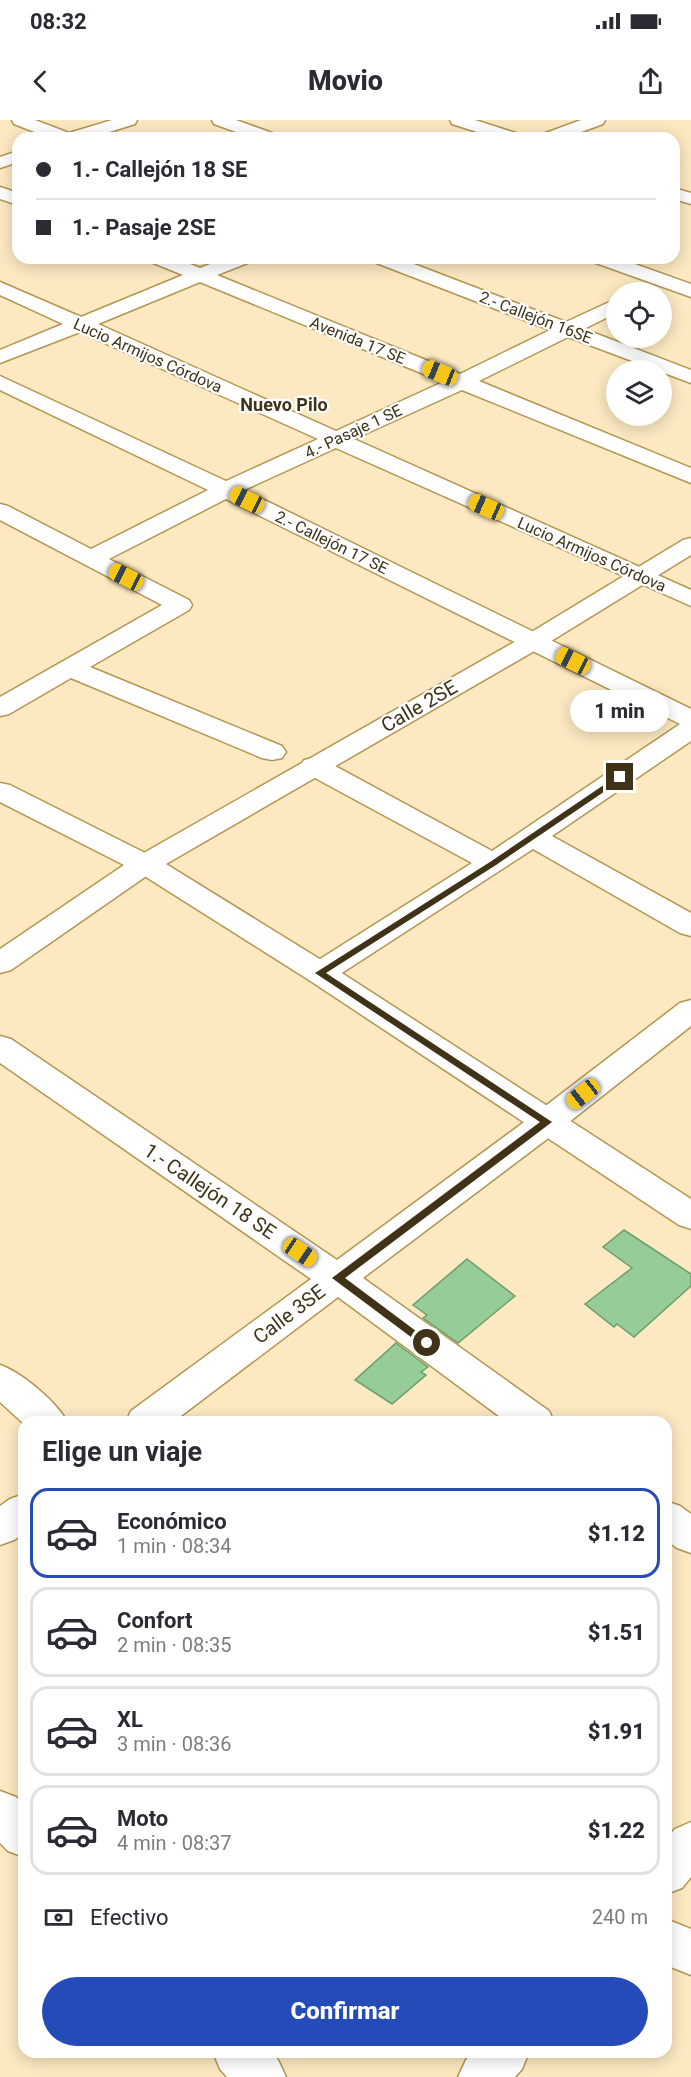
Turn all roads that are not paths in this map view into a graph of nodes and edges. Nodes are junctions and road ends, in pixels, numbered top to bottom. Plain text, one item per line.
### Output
1 (20, 120) edge
2 (129, 120) edge
3 (220, 120) edge
4 (458, 120) edge
5 (597, 120) edge
6 (50, 132) edge
7 (91, 132) edge
8 (253, 132) edge
9 (495, 132) edge
10 (565, 132) edge
11 (172, 264) edge
12 (229, 264) edge
13 (397, 264) edge
14 (617, 264) edge
15 (691, 268) edge
16 (200, 276) junction
17 (664, 281) junction
18 (0, 288) edge
19 (691, 291) edge
20 (606, 310) edge
21 (80, 324) junction
22 (568, 329) junction
23 (0, 357) edge
24 (691, 376) edge
25 (0, 382) edge
26 (461, 382) junction
27 (334, 440) junction
28 (691, 476) edge
29 (226, 490) junction
30 (0, 511) edge
31 (0, 527) edge
32 (40, 531) junction
33 (691, 545) edge
34 (90, 559) junction
35 (639, 575) junction
36 (691, 598) edge
37 (534, 641) junction
38 (69, 668) junction
39 (0, 708) edge
40 (691, 719) edge
41 (691, 729) edge
42 (272, 752) dead end
43 (315, 766) junction
44 (0, 790) edge
45 (532, 837) junction
46 (493, 863) junction
47 (146, 864) junction
48 (691, 926) edge
49 (0, 963) edge
50 (320, 973) junction
51 (691, 1010) edge
52 (0, 1047) edge
53 (547, 1122) junction
54 (691, 1216) edge
55 (337, 1278) junction
56 (0, 1380) edge
57 (41, 1416) edge
58 (153, 1416) edge
59 (527, 1416) edge
60 (18, 1514) edge
61 (672, 1522) edge
62 (0, 1528) edge
63 (691, 1536) edge
64 (0, 1812) edge
65 (18, 1830) edge
66 (691, 1844) edge
67 (672, 1865) edge
68 (672, 1944) edge
69 (691, 1952) edge
70 (243, 2058) edge
71 (500, 2058) edge
72 (261, 2077) edge
73 (483, 2077) edge

1 - 6 street
2 - 7 street
3 - 8 street
4 - 9 street
5 - 10 street
11 - 16 street, Avenida 17 SE
12 - 16 street
13 - 22 street, 2.- Callejón 16SE
14 - 17 street
15 - 17 street
16 - 21 street
16 - 26 street, Avenida 17 SE
17 - 19 street
18 - 21 street, Lucio Armijos Córdova
20 - 22 street, 4.- Pasaje 1 SE
21 - 23 street
21 - 27 street, Lucio Armijos Córdova
22 - 24 street, 2.- Callejón 16SE
22 - 26 street, 4.- Pasaje 1 SE
25 - 29 street, 2.- Callejón 17 SE
26 - 27 street, 4.- Pasaje 1 SE
26 - 28 street, Avenida 17 SE
27 - 29 street, 4.- Pasaje 1 SE
27 - 35 street, Lucio Armijos Córdova
29 - 34 street, 4.- Pasaje 1 SE
29 - 37 street, 2.- Callejón 17 SE
30 - 32 street
31 - 32 street
32 - 34 street
33 - 35 street, Calle 2SE
34 - 38 street
35 - 36 street, Lucio Armijos Córdova
35 - 37 street, Calle 2SE
37 - 40 street, 2.- Callejón 17 SE
37 - 43 street, Calle 2SE
38 - 39 street
38 - 42 street
41 - 45 street
43 - 46 street
43 - 47 street, Calle 2SE
44 - 47 street
45 - 46 street
45 - 48 street
46 - 50 street
47 - 49 street, Calle 2SE
47 - 50 street
50 - 53 street
51 - 53 street, Calle 3SE
52 - 55 street, 1.- Callejón 18 SE
53 - 54 street
53 - 55 street, Calle 3SE
55 - 58 street, Calle 3SE
55 - 59 street, 1.- Callejón 18 SE
56 - 57 street
60 - 62 street
61 - 63 street
64 - 65 street
66 - 67 street
68 - 69 street
70 - 72 street
71 - 73 street

